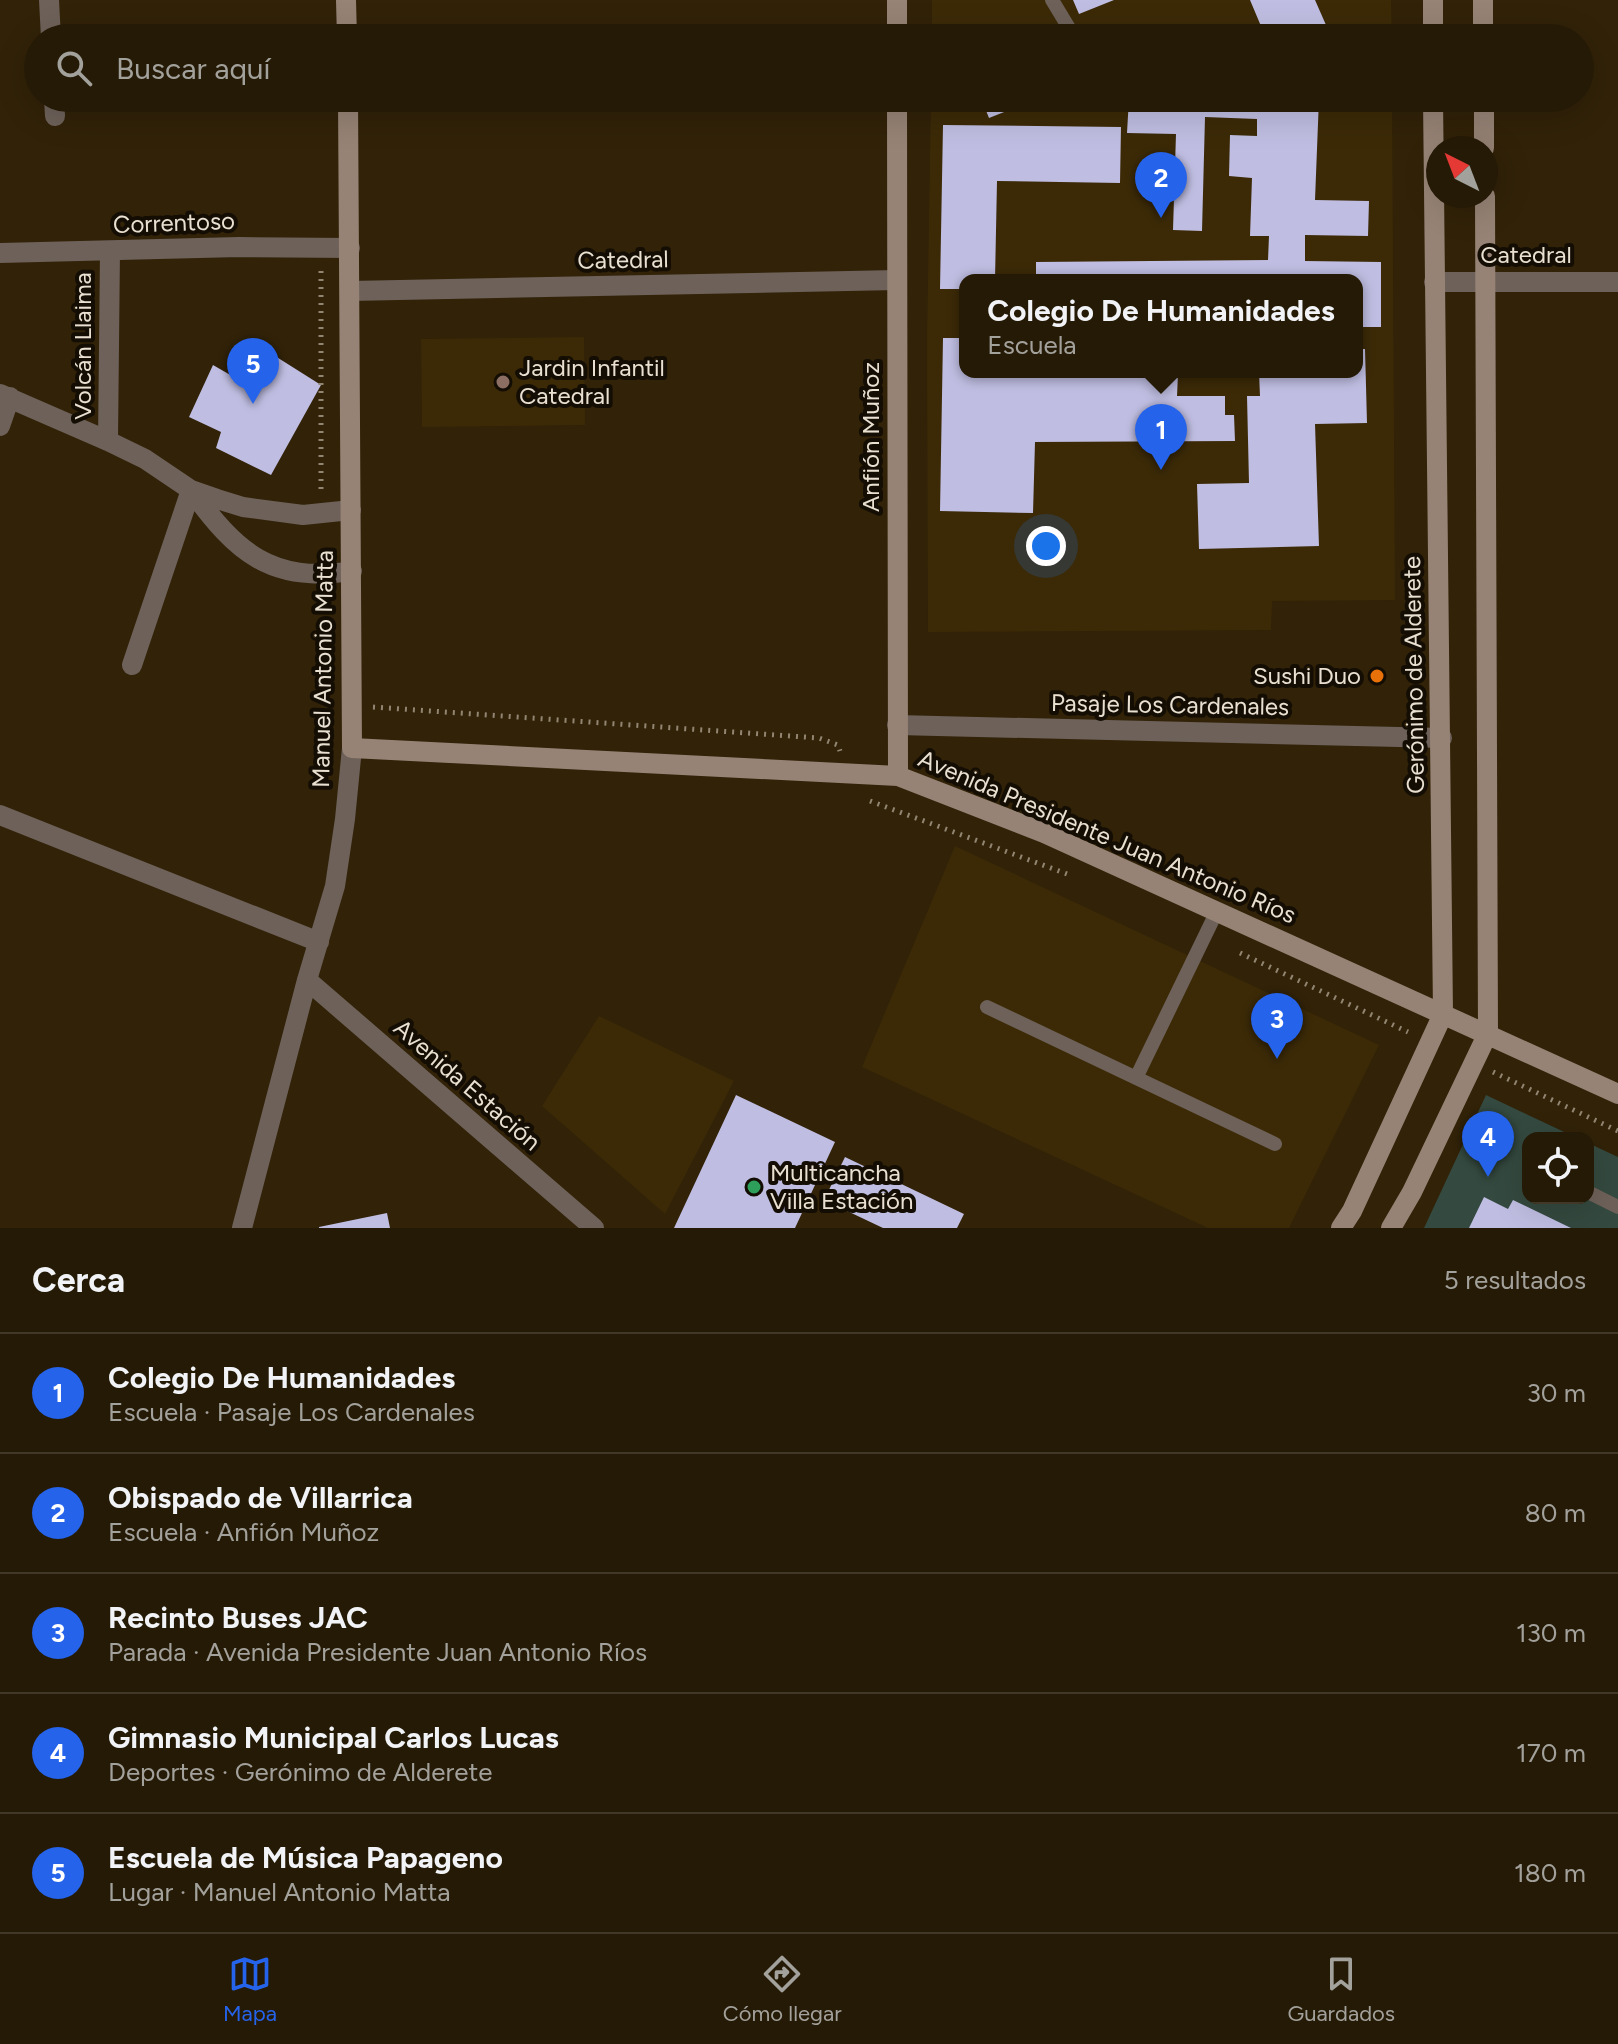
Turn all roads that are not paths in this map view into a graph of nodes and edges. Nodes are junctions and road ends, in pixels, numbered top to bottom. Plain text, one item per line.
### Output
1 (49, 0) edge
2 (346, 0) edge
3 (897, 0) edge
4 (1052, 0) edge
5 (1433, 0) edge
6 (1483, 0) edge
7 (50, 24) edge
8 (347, 24) edge
9 (897, 24) edge
10 (1067, 24) edge
11 (1433, 24) edge
12 (1483, 24) edge
13 (348, 112) edge
14 (897, 112) edge
15 (1433, 112) edge
16 (1484, 112) edge
17 (1484, 136) edge
18 (1485, 208) edge
19 (350, 248) junction
20 (110, 251) junction
21 (0, 253) edge
22 (897, 280) junction
23 (1485, 281) junction
24 (1434, 282) junction
25 (1618, 282) edge
26 (350, 291) junction
27 (5, 395) edge
28 (0, 426) edge
29 (108, 441) junction
30 (191, 490) junction
31 (351, 510) junction
32 (352, 571) junction
33 (132, 665) dead end
34 (897, 725) junction
35 (1442, 738) junction
36 (352, 748) junction
37 (898, 776) junction
38 (0, 815) edge
39 (1217, 911) junction
40 (319, 942) junction
41 (307, 980) junction
42 (987, 1007) dead end
43 (1443, 1014) junction
44 (1488, 1033) junction
45 (1136, 1078) junction
46 (1618, 1094) edge
47 (1275, 1144) dead end
48 (1594, 1195) edge
49 (1618, 1207) edge
50 (242, 1228) edge
51 (594, 1228) edge
52 (1341, 1228) edge
53 (1391, 1228) edge

1 - 7 street
2 - 8 street
3 - 9 street
4 - 10 lane
5 - 11 street
6 - 12 street
13 - 19 street, Manuel Antonio Matta
14 - 22 street, Anfión Muñoz
15 - 24 street, Gerónimo de Alderete
16 - 17 street
18 - 23 street
19 - 20 street, Correntoso
19 - 26 street, Manuel Antonio Matta
20 - 21 street, Correntoso
20 - 29 street, Volcán Llaima
22 - 26 street, Catedral
22 - 34 street, Anfión Muñoz
23 - 24 street, Catedral
23 - 25 street, Catedral
23 - 44 street
24 - 35 street, Gerónimo de Alderete
26 - 31 street, Manuel Antonio Matta
27 - 28 street
27 - 29 street
29 - 30 street
30 - 31 street
30 - 32 street
30 - 33 street
31 - 32 street, Manuel Antonio Matta
32 - 36 street, Manuel Antonio Matta
34 - 35 street, Pasaje Los Cardenales
34 - 37 street, Anfión Muñoz
35 - 43 street, Gerónimo de Alderete
36 - 37 street, Avenida Presidente Juan Antonio Ríos
36 - 40 street, Manuel Antonio Matta
37 - 39 street, Avenida Presidente Juan Antonio Ríos
38 - 40 street
39 - 43 street, Avenida Presidente Juan Antonio Ríos
39 - 45 lane
40 - 41 street, Manuel Antonio Matta
41 - 50 street, Manuel Antonio Matta
41 - 51 street, Avenida Estación
42 - 45 lane
43 - 44 street, Avenida Presidente Juan Antonio Ríos
43 - 52 street, Gerónimo de Alderete
44 - 46 street, Avenida Presidente Juan Antonio Ríos
44 - 53 street
45 - 47 lane
48 - 49 lane

